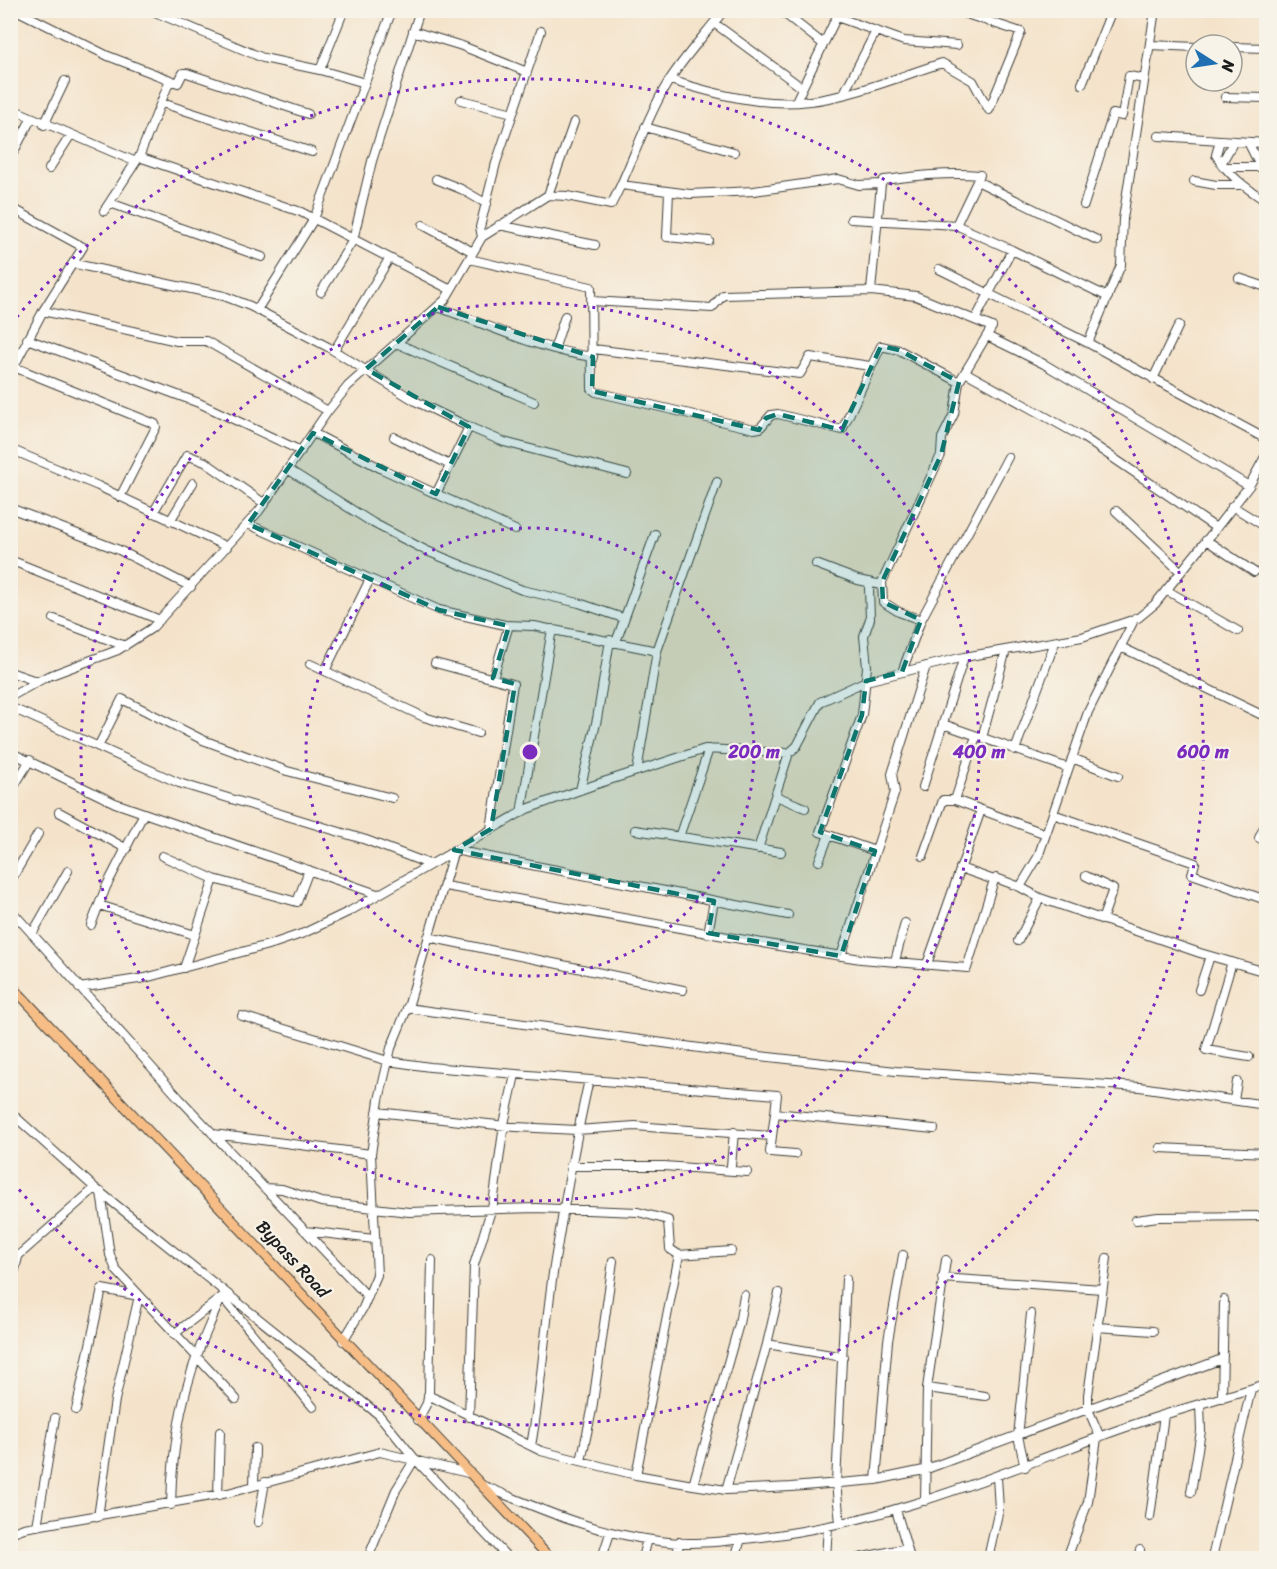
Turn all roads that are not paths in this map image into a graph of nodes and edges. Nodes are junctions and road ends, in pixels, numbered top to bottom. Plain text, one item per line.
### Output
1 (16, 10) edge
2 (150, 10) edge
3 (344, 10) edge
4 (392, 10) edge
5 (420, 10) edge
6 (723, 10) edge
7 (780, 10) edge
8 (954, 10) edge
9 (1112, 10) edge
10 (1155, 10) edge
11 (838, 14) edge
12 (714, 23) junction
13 (413, 31) junction
14 (542, 31) dead end
15 (876, 31) junction
16 (822, 43) junction
17 (957, 45) dead end
18 (1150, 45) junction
19 (1184, 46) edge
20 (1244, 48) edge
21 (1266, 48) edge
22 (320, 70) junction
23 (527, 72) junction
24 (1144, 79) junction
25 (170, 80) junction
26 (670, 80) junction
27 (65, 81) dead end
28 (364, 83) junction
29 (1082, 84) dead end
30 (801, 87) junction
31 (844, 93) junction
32 (1225, 97) dead end
33 (1266, 98) edge
34 (461, 100) dead end
35 (796, 101) junction
36 (162, 104) junction
37 (10, 108) edge
38 (513, 112) junction
39 (308, 114) dead end
40 (31, 119) junction
41 (574, 122) dead end
42 (44, 125) junction
43 (645, 127) junction
44 (70, 136) junction
45 (1159, 136) dead end
46 (1220, 140) junction
47 (1234, 141) junction
48 (1248, 142) junction
49 (1266, 142) edge
50 (312, 152) dead end
51 (734, 152) dead end
52 (10, 159) edge
53 (137, 160) junction
54 (1222, 165) junction
55 (1263, 167) edge
56 (49, 169) dead end
57 (436, 179) dead end
58 (979, 182) junction
59 (1194, 182) dead end
60 (882, 184) junction
61 (621, 185) junction
62 (1242, 185) junction
63 (669, 192) junction
64 (548, 195) junction
65 (1266, 201) edge
66 (110, 203) junction
67 (487, 204) junction
68 (1084, 204) dead end
69 (10, 207) edge
70 (104, 211) dead end
71 (314, 219) junction
72 (850, 219) dead end
73 (877, 219) junction
74 (423, 225) dead end
75 (499, 225) junction
76 (956, 225) junction
77 (482, 237) junction
78 (353, 240) junction
79 (1097, 240) dead end
80 (709, 241) dead end
81 (595, 245) dead end
82 (1012, 250) junction
83 (471, 255) junction
84 (262, 257) dead end
85 (390, 259) junction
86 (75, 264) junction
87 (939, 269) dead end
88 (1239, 278) dead end
89 (1266, 287) edge
90 (451, 290) junction
91 (871, 291) junction
92 (321, 292) dead end
93 (989, 294) junction
94 (1108, 297) junction
95 (592, 301) junction
96 (438, 307) junction
97 (257, 310) junction
98 (43, 311) junction
99 (564, 316) dead end
100 (975, 320) junction
101 (1179, 325) dead end
102 (987, 336) junction
103 (27, 339) junction
104 (396, 343) junction
105 (1088, 343) junction
106 (555, 348) junction
107 (334, 351) junction
108 (593, 353) junction
109 (870, 366) junction
110 (366, 369) junction
111 (12, 370) edge
112 (966, 372) junction
113 (1153, 379) junction
114 (959, 382) junction
115 (534, 402) dead end
116 (328, 411) junction
117 (469, 427) junction
118 (313, 433) junction
119 (394, 437) dead end
120 (1266, 439) edge
121 (10, 449) edge
122 (301, 451) junction
123 (1008, 457) dead end
124 (1265, 460) edge
125 (450, 465) junction
126 (289, 470) junction
127 (627, 474) dead end
128 (717, 482) dead end
129 (194, 483) dead end
130 (1249, 486) junction
131 (436, 494) junction
132 (120, 497) junction
133 (265, 504) junction
134 (1232, 506) junction
135 (10, 508) edge
136 (1116, 511) dead end
137 (153, 513) junction
138 (170, 521) junction
139 (248, 524) junction
140 (1266, 527) edge
141 (1216, 528) junction
142 (515, 530) dead end
143 (655, 534) dead end
144 (1206, 540) junction
145 (226, 547) junction
146 (10, 560) edge
147 (816, 564) dead end
148 (1181, 572) junction
149 (1254, 572) dead end
150 (369, 579) junction
151 (882, 585) junction
152 (191, 587) junction
153 (869, 588) dead end
154 (1166, 590) junction
155 (623, 618) junction
156 (1135, 618) junction
157 (54, 619) dead end
158 (160, 620) junction
159 (921, 620) junction
160 (509, 625) junction
161 (552, 629) junction
162 (1238, 632) dead end
163 (613, 641) junction
164 (1055, 642) junction
165 (125, 646) junction
166 (1121, 647) junction
167 (1006, 650) junction
168 (657, 651) junction
169 (964, 657) junction
170 (435, 663) dead end
171 (310, 664) dead end
172 (926, 666) junction
173 (10, 672) edge
174 (325, 672) junction
175 (902, 672) junction
176 (493, 678) junction
177 (36, 681) junction
178 (866, 681) junction
179 (10, 697) edge
180 (10, 706) edge
181 (1266, 717) edge
182 (943, 724) junction
183 (478, 733) dead end
184 (979, 737) junction
185 (99, 746) junction
186 (709, 749) junction
187 (1016, 750) junction
188 (10, 752) edge
189 (789, 753) junction
190 (1072, 758) junction
191 (30, 760) junction
192 (1068, 768) junction
193 (637, 771) junction
194 (1118, 776) dead end
195 (923, 787) dead end
196 (580, 790) junction
197 (10, 793) edge
198 (776, 796) junction
199 (392, 798) dead end
200 (955, 800) junction
201 (805, 808) dead end
202 (981, 810) junction
203 (59, 812) dead end
204 (144, 813) junction
205 (521, 813) junction
206 (1053, 813) junction
207 (1266, 823) edge
208 (491, 830) junction
209 (635, 830) dead end
210 (38, 834) dead end
211 (1046, 834) junction
212 (829, 835) junction
213 (680, 837) junction
214 (1266, 841) edge
215 (127, 849) junction
216 (758, 849) junction
217 (454, 850) junction
218 (875, 851) junction
219 (781, 852) dead end
220 (162, 856) dead end
221 (923, 856) dead end
222 (819, 861) dead end
223 (429, 864) junction
224 (960, 868) junction
225 (309, 870) junction
226 (68, 871) dead end
227 (1086, 876) dead end
228 (214, 879) junction
229 (994, 880) junction
230 (10, 882) edge
231 (445, 885) junction
232 (1020, 887) junction
233 (377, 894) junction
234 (1040, 898) junction
235 (1266, 900) edge
236 (714, 901) junction
237 (99, 905) junction
238 (10, 909) edge
239 (788, 915) dead end
240 (1102, 920) junction
241 (905, 923) dead end
242 (91, 925) dead end
243 (708, 933) junction
244 (32, 934) junction
245 (195, 935) junction
246 (428, 937) junction
247 (1018, 941) dead end
248 (841, 956) junction
249 (1210, 956) junction
250 (895, 961) junction
251 (1232, 962) junction
252 (927, 964) junction
253 (184, 968) junction
254 (1266, 972) edge
255 (10, 984) edge
256 (79, 988) junction
257 (683, 990) dead end
258 (1199, 990) dead end
259 (407, 1008) junction
260 (242, 1016) dead end
261 (1249, 1057) dead end
262 (388, 1061) junction
263 (515, 1075) junction
264 (589, 1080) junction
265 (1238, 1082) dead end
266 (1234, 1100) junction
267 (1266, 1106) edge
268 (10, 1112) edge
269 (377, 1112) junction
270 (775, 1113) junction
271 (504, 1124) junction
272 (934, 1129) dead end
273 (577, 1130) junction
274 (734, 1132) junction
275 (213, 1134) junction
276 (772, 1136) junction
277 (1160, 1148) dead end
278 (1266, 1153) edge
279 (371, 1154) junction
280 (795, 1154) dead end
281 (570, 1166) junction
282 (730, 1166) dead end
283 (747, 1172) dead end
284 (264, 1188) junction
285 (98, 1190) junction
286 (373, 1207) junction
287 (492, 1208) junction
288 (566, 1209) junction
289 (1266, 1216) edge
290 (1136, 1220) dead end
291 (305, 1231) junction
292 (375, 1239) junction
293 (731, 1251) dead end
294 (679, 1255) junction
295 (19, 1256) junction
296 (903, 1256) dead end
297 (1107, 1258) dead end
298 (432, 1260) dead end
299 (946, 1260) dead end
300 (613, 1261) dead end
301 (10, 1263) edge
302 (942, 1278) junction
303 (846, 1279) dead end
304 (1102, 1289) junction
305 (10, 1290) edge
306 (779, 1293) dead end
307 (224, 1295) junction
308 (744, 1295) dead end
309 (139, 1296) junction
310 (368, 1297) junction
311 (1224, 1300) dead end
312 (1031, 1314) dead end
313 (1097, 1327) junction
314 (1153, 1331) dead end
315 (174, 1334) junction
316 (343, 1341) junction
317 (767, 1344) junction
318 (843, 1357) junction
319 (195, 1358) junction
320 (1222, 1359) junction
321 (1266, 1384) edge
322 (927, 1388) junction
323 (1251, 1389) junction
324 (428, 1395) junction
325 (985, 1396) dead end
326 (1222, 1398) junction
327 (236, 1399) dead end
328 (1200, 1404) junction
329 (313, 1407) dead end
330 (1088, 1409) junction
331 (76, 1410) dead end
332 (1164, 1415) junction
333 (469, 1417) junction
334 (55, 1418) dead end
335 (418, 1420) junction
336 (220, 1432) dead end
337 (1018, 1436) junction
338 (1099, 1438) junction
339 (531, 1446) junction
340 (255, 1448) dead end
341 (415, 1459) junction
342 (581, 1461) junction
343 (1025, 1467) junction
344 (924, 1470) junction
345 (468, 1473) junction
346 (636, 1475) junction
347 (997, 1477) junction
348 (876, 1480) junction
349 (265, 1482) junction
350 (478, 1483) junction
351 (836, 1483) junction
352 (693, 1485) junction
353 (254, 1486) junction
354 (726, 1490) junction
355 (1191, 1492) dead end
356 (218, 1495) junction
357 (925, 1501) junction
358 (171, 1505) junction
359 (896, 1510) junction
360 (98, 1517) junction
361 (1150, 1517) dead end
362 (258, 1522) dead end
363 (840, 1523) junction
364 (37, 1526) junction
365 (828, 1526) junction
366 (10, 1533) edge
367 (610, 1533) junction
368 (647, 1539) junction
369 (741, 1539) junction
370 (679, 1542) junction
371 (907, 1548) junction
372 (1266, 1550) edge
373 (368, 1558) edge
374 (508, 1558) edge
375 (550, 1558) edge
376 (602, 1558) edge
377 (642, 1558) edge
378 (677, 1558) edge
379 (735, 1558) edge
380 (826, 1558) edge
381 (859, 1558) edge
382 (910, 1558) edge
383 (988, 1558) edge
384 (1067, 1558) edge
385 (1212, 1558) edge
386 (1264, 1558) edge

1 - 25 street
2 - 22 street
3 - 22 street
4 - 28 street
5 - 13 street
6 - 12 street
7 - 16 street
8 - 31 street
9 - 29 street
10 - 18 street
11 - 15 street
11 - 16 street
12 - 26 street
12 - 30 street
13 - 23 street
13 - 78 street
14 - 23 street
15 - 17 street
15 - 31 street
16 - 30 street
18 - 19 street
18 - 24 street
20 - 21 street
22 - 28 street
23 - 38 street
24 - 68 street
24 - 94 street
25 - 36 street
25 - 39 street
26 - 35 street
26 - 43 street
27 - 42 street
28 - 71 street
30 - 35 street
31 - 35 street
32 - 33 street
34 - 38 street
36 - 50 street
36 - 53 street
37 - 40 street
38 - 67 street
40 - 42 street
40 - 52 street
41 - 64 street
42 - 44 street
43 - 51 street
43 - 61 street
44 - 53 street
44 - 56 street
45 - 46 street
46 - 47 street
46 - 54 street
47 - 48 street
47 - 54 street
48 - 49 street
48 - 55 street
53 - 66 street
53 - 71 street
54 - 55 street
54 - 62 street
57 - 67 street
58 - 60 street
58 - 76 street
58 - 79 street
59 - 62 street
60 - 63 street
60 - 73 street
61 - 63 street
61 - 64 street
62 - 65 street
63 - 80 street
64 - 75 street
66 - 70 street
66 - 84 street
67 - 77 street
69 - 86 street
71 - 78 street
71 - 97 street
72 - 73 street
73 - 76 street
73 - 91 street
74 - 83 street
75 - 77 street
75 - 81 street
76 - 82 street
77 - 83 street
78 - 85 street
78 - 92 street
82 - 93 street
82 - 94 street
83 - 90 street
83 - 95 street
85 - 90 street
85 - 107 street
86 - 97 street
86 - 98 street
87 - 93 street
88 - 89 street
90 - 96 street
91 - 95 street
91 - 100 street
93 - 100 street
93 - 105 street
94 - 105 street
95 - 108 street
96 - 104 street
96 - 106 street
97 - 107 street
98 - 103 street
98 - 116 street
99 - 106 street
100 - 102 street
101 - 113 street
102 - 112 street
102 - 130 street
103 - 111 street
103 - 122 street
104 - 110 street
104 - 115 street
105 - 113 street
106 - 108 street
107 - 110 street
108 - 109 street
108 - 109 street
109 - 114 street
110 - 116 street
110 - 117 street
111 - 132 street
112 - 114 street
112 - 141 street
113 - 120 street
114 - 151 street
116 - 118 street
117 - 125 street
117 - 127 street
118 - 122 street
118 - 131 street
119 - 125 street
121 - 132 street
122 - 126 street
123 - 159 street
124 - 130 street
125 - 131 street
126 - 133 street
126 - 155 street
128 - 168 street
129 - 138 street
130 - 134 street
131 - 142 street
132 - 137 street
133 - 137 street
133 - 139 street
134 - 140 street
134 - 141 street
135 - 152 street
136 - 148 street
137 - 138 street
138 - 145 street
139 - 145 street
139 - 150 street
141 - 144 street
143 - 155 street
144 - 148 street
144 - 149 street
145 - 152 street
146 - 158 street
147 - 151 street
148 - 154 street
150 - 160 street
150 - 174 street
151 - 159 street
152 - 158 street
153 - 178 street
154 - 156 street
154 - 162 street
155 - 163 street
156 - 164 street
156 - 166 street
157 - 165 street
158 - 165 street
159 - 175 street
160 - 161 street
160 - 176 street
161 - 163 street
161 - 205 street
163 - 168 street
163 - 196 street
164 - 167 street
164 - 187 street
165 - 177 street
166 - 181 street
166 - 190 street
167 - 169 street
167 - 184 street
168 - 193 street
169 - 172 street
169 - 182 street
170 - 176 street
171 - 174 street
172 - 175 street
172 - 218 street
173 - 177 street
174 - 183 street
175 - 178 street
176 - 208 street
177 - 179 street
178 - 189 street
178 - 212 street
180 - 185 street
182 - 184 street
182 - 195 street
184 - 187 street
184 - 200 street
185 - 199 street
185 - 223 street
186 - 189 street
186 - 193 street
186 - 213 street
187 - 192 street
188 - 191 street
189 - 198 street
190 - 192 street
190 - 194 street
191 - 197 street
191 - 204 street
192 - 206 street
193 - 196 street
196 - 205 street
198 - 201 street
198 - 216 street
200 - 202 street
200 - 221 street
202 - 211 street
202 - 224 street
203 - 215 street
204 - 215 street
204 - 225 street
205 - 208 street
206 - 211 street
206 - 235 street
207 - 214 street
208 - 217 street
209 - 213 street
210 - 230 street
211 - 232 street
212 - 218 street
212 - 222 street
213 - 216 street
215 - 237 street
216 - 219 street
217 - 223 street
217 - 231 street
217 - 236 street
218 - 248 street
220 - 228 street
223 - 233 street
224 - 229 street
224 - 252 street
225 - 228 street
225 - 233 street
226 - 244 street
227 - 240 street
228 - 245 street
229 - 232 street
229 - 252 street
231 - 243 street
231 - 246 street
232 - 234 street
233 - 253 street
234 - 240 street
234 - 247 street
236 - 239 street
236 - 243 street
237 - 242 street
237 - 245 street
238 - 244 street
240 - 249 street
241 - 250 street
243 - 248 street
244 - 256 street
245 - 253 street
246 - 257 street
246 - 259 street
248 - 250 street
249 - 251 street
249 - 258 street
250 - 252 street
251 - 254 street
251 - 261 street
253 - 256 street
255 - 316 main road, Bypass Road
256 - 275 street
259 - 262 street
259 - 266 street
260 - 262 street
262 - 263 street
262 - 269 street
263 - 264 street
263 - 271 street
264 - 270 street
264 - 273 street
265 - 266 street
266 - 267 street
268 - 285 street
269 - 271 street
269 - 279 street
270 - 272 street
270 - 276 street
271 - 273 street
271 - 287 street
273 - 274 street
273 - 281 street
274 - 276 street
274 - 282 street
275 - 279 street
275 - 284 street
276 - 280 street
277 - 278 street
279 - 286 street
281 - 283 street
281 - 288 street
284 - 286 street
284 - 291 street
285 - 295 street
285 - 307 street
285 - 309 street
286 - 287 street
286 - 292 street
287 - 288 street
287 - 333 street
288 - 294 street
288 - 339 street
289 - 290 street
291 - 292 street
291 - 310 street
292 - 310 street
293 - 294 street
294 - 346 street
295 - 301 street
295 - 305 street
296 - 348 street
297 - 304 street
298 - 324 street
299 - 302 street
300 - 342 street
302 - 304 street
302 - 322 street
303 - 318 street
304 - 313 street
306 - 317 street
307 - 315 street
307 - 319 street
307 - 329 street
307 - 341 street
308 - 352 street
309 - 315 street
309 - 331 street
309 - 360 street
310 - 316 street
311 - 320 street
312 - 337 street
313 - 314 street
313 - 330 street
315 - 319 street
316 - 335 main road, Bypass Road
317 - 318 street
317 - 354 street
318 - 351 street
319 - 327 street
319 - 358 street
320 - 326 street
320 - 330 street
321 - 323 street
322 - 325 street
322 - 344 street
323 - 326 street
323 - 385 street
324 - 333 street
324 - 335 street
326 - 328 street
328 - 332 street
328 - 355 street
330 - 337 street
330 - 338 street
332 - 338 street
332 - 361 street
333 - 339 street
334 - 364 street
335 - 345 main road, Bypass Road
336 - 356 street
337 - 343 street
337 - 344 street
338 - 343 street
338 - 384 street
339 - 342 street
340 - 353 street
341 - 345 street
341 - 349 street
341 - 373 street
341 - 374 street
342 - 346 street
343 - 347 street
344 - 348 street
344 - 357 street
345 - 350 main road, Bypass Road
346 - 352 street
347 - 357 street
347 - 383 street
348 - 351 street
349 - 353 street
349 - 362 street
350 - 367 street
350 - 375 main road, Bypass Road
351 - 354 street
351 - 363 street
352 - 354 street
353 - 356 street
356 - 358 street
357 - 359 street
358 - 360 street
359 - 363 street
359 - 371 street
360 - 364 street
363 - 365 street
364 - 366 street
365 - 369 street
365 - 380 street
367 - 368 street
367 - 376 street
368 - 370 street
368 - 377 street
369 - 370 street
369 - 379 street
370 - 378 street
371 - 381 street
371 - 382 street
372 - 386 street

